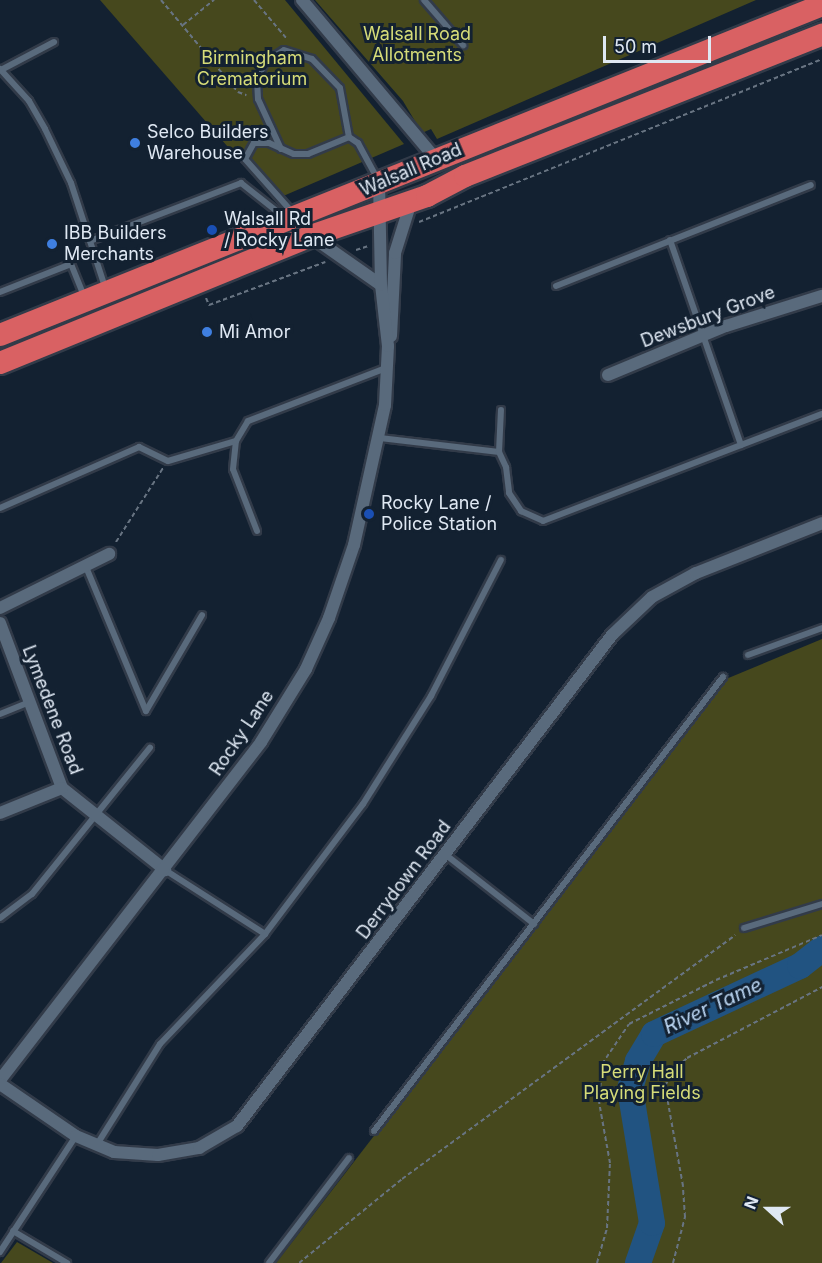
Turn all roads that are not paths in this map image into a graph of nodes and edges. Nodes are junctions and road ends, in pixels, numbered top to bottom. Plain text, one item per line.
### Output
1 (302, 0) edge
2 (424, 0) edge
3 (822, 5) edge
4 (822, 35) edge
5 (54, 42) dead end
6 (463, 45) dead end
7 (0, 69) edge
8 (349, 137) junction
9 (282, 149) junction
10 (436, 159) junction
11 (465, 177) junction
12 (379, 183) junction
13 (811, 185) dead end
14 (411, 202) junction
15 (379, 213) junction
16 (299, 225) junction
17 (670, 240) junction
18 (90, 241) junction
19 (381, 285) junction
20 (556, 286) dead end
21 (0, 292) edge
22 (108, 293) junction
23 (822, 296) edge
24 (87, 301) junction
25 (705, 334) junction
26 (0, 335) edge
27 (388, 346) junction
28 (0, 363) edge
29 (387, 368) junction
30 (608, 375) dead end
31 (501, 410) dead end
32 (822, 414) edge
33 (380, 438) junction
34 (236, 441) junction
35 (741, 445) junction
36 (499, 452) junction
37 (0, 508) edge
38 (822, 523) edge
39 (257, 531) dead end
40 (109, 554) road end
41 (501, 560) dead end
42 (86, 567) junction
43 (0, 608) edge
44 (202, 615) dead end
45 (0, 622) edge
46 (822, 628) edge
47 (748, 655) dead end
48 (723, 677) dead end
49 (30, 702) junction
50 (0, 714) edge
51 (150, 748) dead end
52 (62, 788) junction
53 (0, 813) edge
54 (96, 816) junction
55 (446, 855) junction
56 (165, 870) junction
57 (822, 904) edge
58 (0, 918) edge
59 (534, 924) junction
60 (744, 928) road end
61 (265, 934) junction
62 (0, 1082) edge
63 (374, 1131) dead end
64 (76, 1136) junction
65 (95, 1147) junction
66 (350, 1158) dead end
67 (14, 1231) junction
68 (0, 1252) edge
69 (67, 1263) edge
70 (269, 1263) edge

1 - 10 street
2 - 6 lane
3 - 10 highway, Walsall Road
4 - 11 highway, Walsall Road
5 - 7 lane
7 - 18 lane
8 - 9 lane
8 - 9 lane
8 - 12 lane
9 - 16 lane
10 - 11 highway
10 - 12 highway, Walsall Road
11 - 14 highway, Walsall Road
12 - 15 street, Rocky Lane
12 - 16 highway, Walsall Road
13 - 17 lane
14 - 15 highway, Walsall Road
14 - 27 street, Rocky Lane
15 - 16 highway, Walsall Road
15 - 19 street, Rocky Lane
16 - 18 lane
16 - 19 street
16 - 22 highway, Walsall Road
16 - 28 highway, Walsall Road
17 - 20 lane
17 - 25 lane
18 - 22 lane
19 - 27 street, Rocky Lane
21 - 24 lane
22 - 24 highway, Walsall Road
23 - 25 street, Dewsbury Grove
24 - 26 highway, Walsall Road
25 - 30 street, Dewsbury Grove
25 - 35 lane
27 - 29 street, Rocky Lane
29 - 33 street, Rocky Lane
29 - 34 lane
31 - 36 lane
32 - 35 lane
33 - 36 lane
33 - 56 street, Rocky Lane
34 - 37 lane
34 - 39 lane
35 - 36 lane
38 - 55 street, Derrydown Road
40 - 42 street
41 - 61 lane
42 - 43 street
42 - 44 lane
45 - 49 street, Lymedene Road
46 - 47 lane
48 - 59 lane
49 - 50 lane
49 - 52 street, Lymedene Road
51 - 54 lane
52 - 53 street
52 - 54 street, Lymedene Road
54 - 56 street, Lymedene Road
54 - 58 lane
55 - 59 lane
55 - 65 street, Derrydown Road
56 - 61 lane
56 - 62 street, Rocky Lane
57 - 60 lane
59 - 63 lane
61 - 65 lane
62 - 64 street, Derrydown Road
64 - 65 street, Derrydown Road
64 - 67 lane
66 - 70 lane
67 - 68 lane
67 - 69 lane

